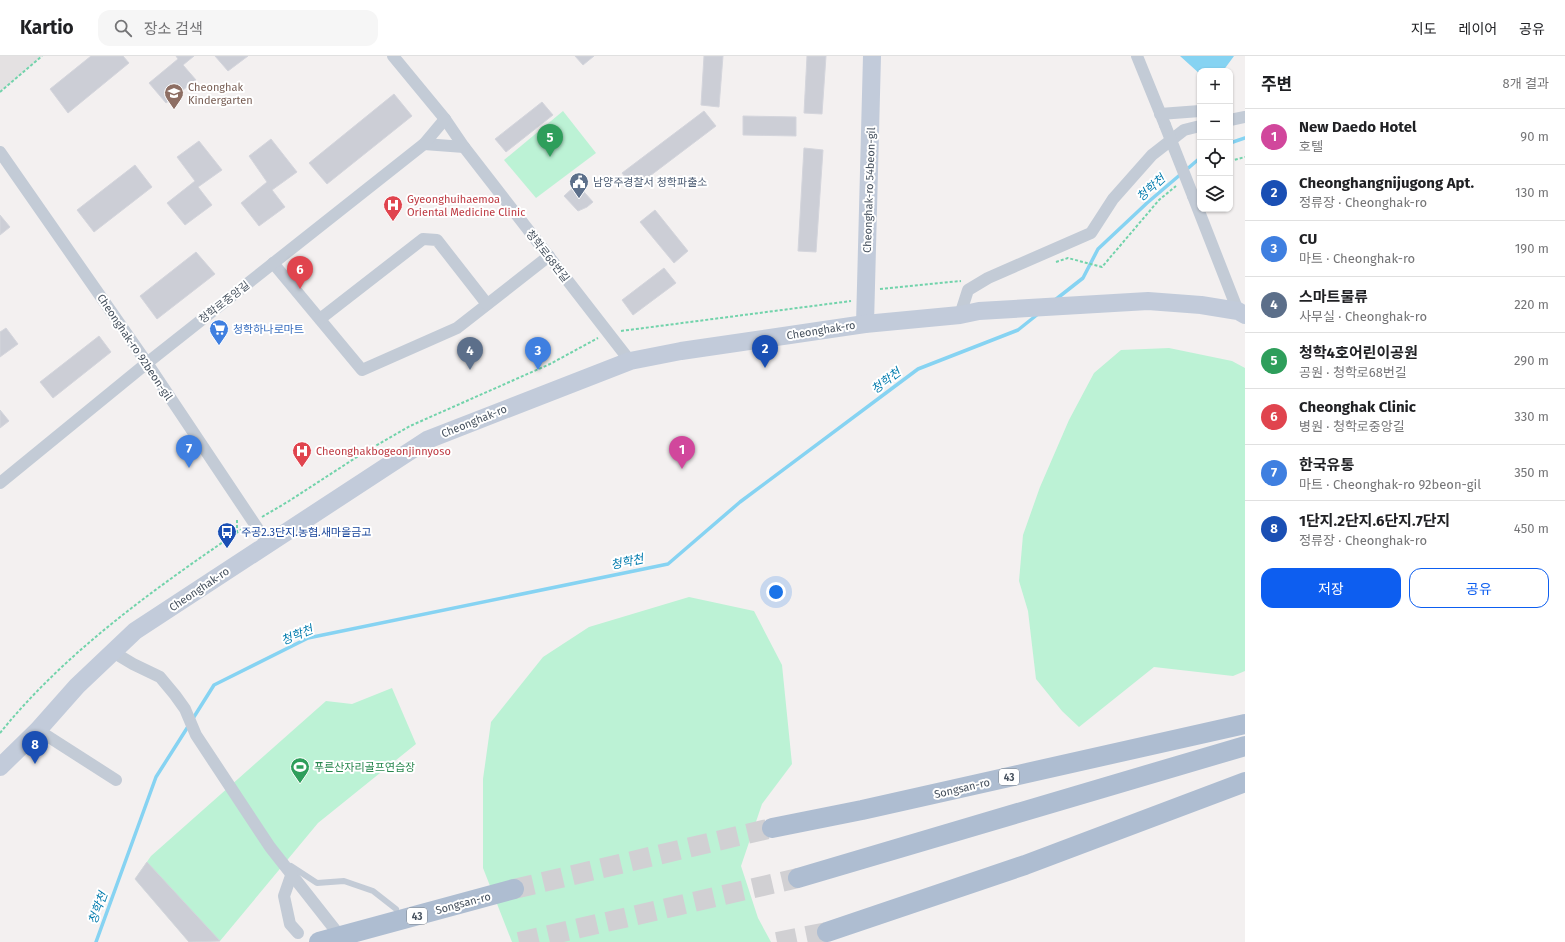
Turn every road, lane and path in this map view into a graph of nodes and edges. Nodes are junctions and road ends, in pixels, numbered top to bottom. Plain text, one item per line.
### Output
1 (42, 56) edge
2 (393, 56) edge
3 (872, 56) edge
4 (1137, 56) edge
5 (0, 92) edge
6 (1197, 112) edge
7 (445, 119) junction
8 (1163, 120) junction
9 (1197, 127) edge
10 (424, 144) junction
11 (464, 147) junction
12 (0, 152) edge
13 (1245, 157) edge
14 (1233, 160) edge
15 (1180, 183) dead end
16 (549, 256) junction
17 (1068, 258) dead end
18 (273, 263) junction
19 (487, 304) junction
20 (1242, 313) edge
21 (960, 315) junction
22 (320, 319) junction
23 (865, 324) junction
24 (630, 362) junction
25 (147, 363) junction
26 (0, 483) edge
27 (268, 544) junction
28 (113, 652) junction
29 (1245, 724) edge
30 (38, 730) junction
31 (1245, 746) edge
32 (0, 767) edge
33 (116, 780) dead end
34 (1245, 782) edge
35 (772, 828) tunnel mouth
36 (279, 858) junction
37 (292, 873) junction
38 (798, 878) tunnel mouth
39 (514, 890) tunnel mouth
40 (396, 909) dead end
41 (827, 932) tunnel mouth
42 (298, 933) dead end
43 (340, 936) junction
44 (319, 942) edge

1 - 5 path
2 - 7 street, 청학로68번길
3 - 23 street, Cheonghak-ro 54beon-gil
4 - 8 street
6 - 8 street
7 - 10 street, 청학로중앙길
7 - 11 street, 청학로68번길
8 - 20 street, bridge
9 - 21 street
10 - 11 street
10 - 18 street, 청학로중앙길
11 - 16 street, 청학로68번길
12 - 25 street, Cheonghak-ro 92beon-gil
13 - 14 path
15 - 17 path
16 - 19 street
16 - 24 street, 청학로68번길
18 - 22 street
18 - 25 street, 청학로중앙길
19 - 22 street
19 - 22 street
20 - 21 street, Cheonghak-ro
21 - 23 street, Cheonghak-ro
23 - 24 street, Cheonghak-ro
24 - 27 street, Cheonghak-ro
25 - 26 street, 청학로중앙길
25 - 27 street, Cheonghak-ro 92beon-gil
27 - 28 street, Cheonghak-ro
28 - 30 street, Cheonghak-ro
28 - 36 street
29 - 35 main road, Songsan-ro / 43
30 - 32 street, Cheonghak-ro
30 - 33 street
31 - 38 main road
34 - 41 main road
36 - 37 street
36 - 40 lane
37 - 42 street
37 - 43 street
39 - 43 main road, Songsan-ro / 43
43 - 44 main road, Songsan-ro / 43

